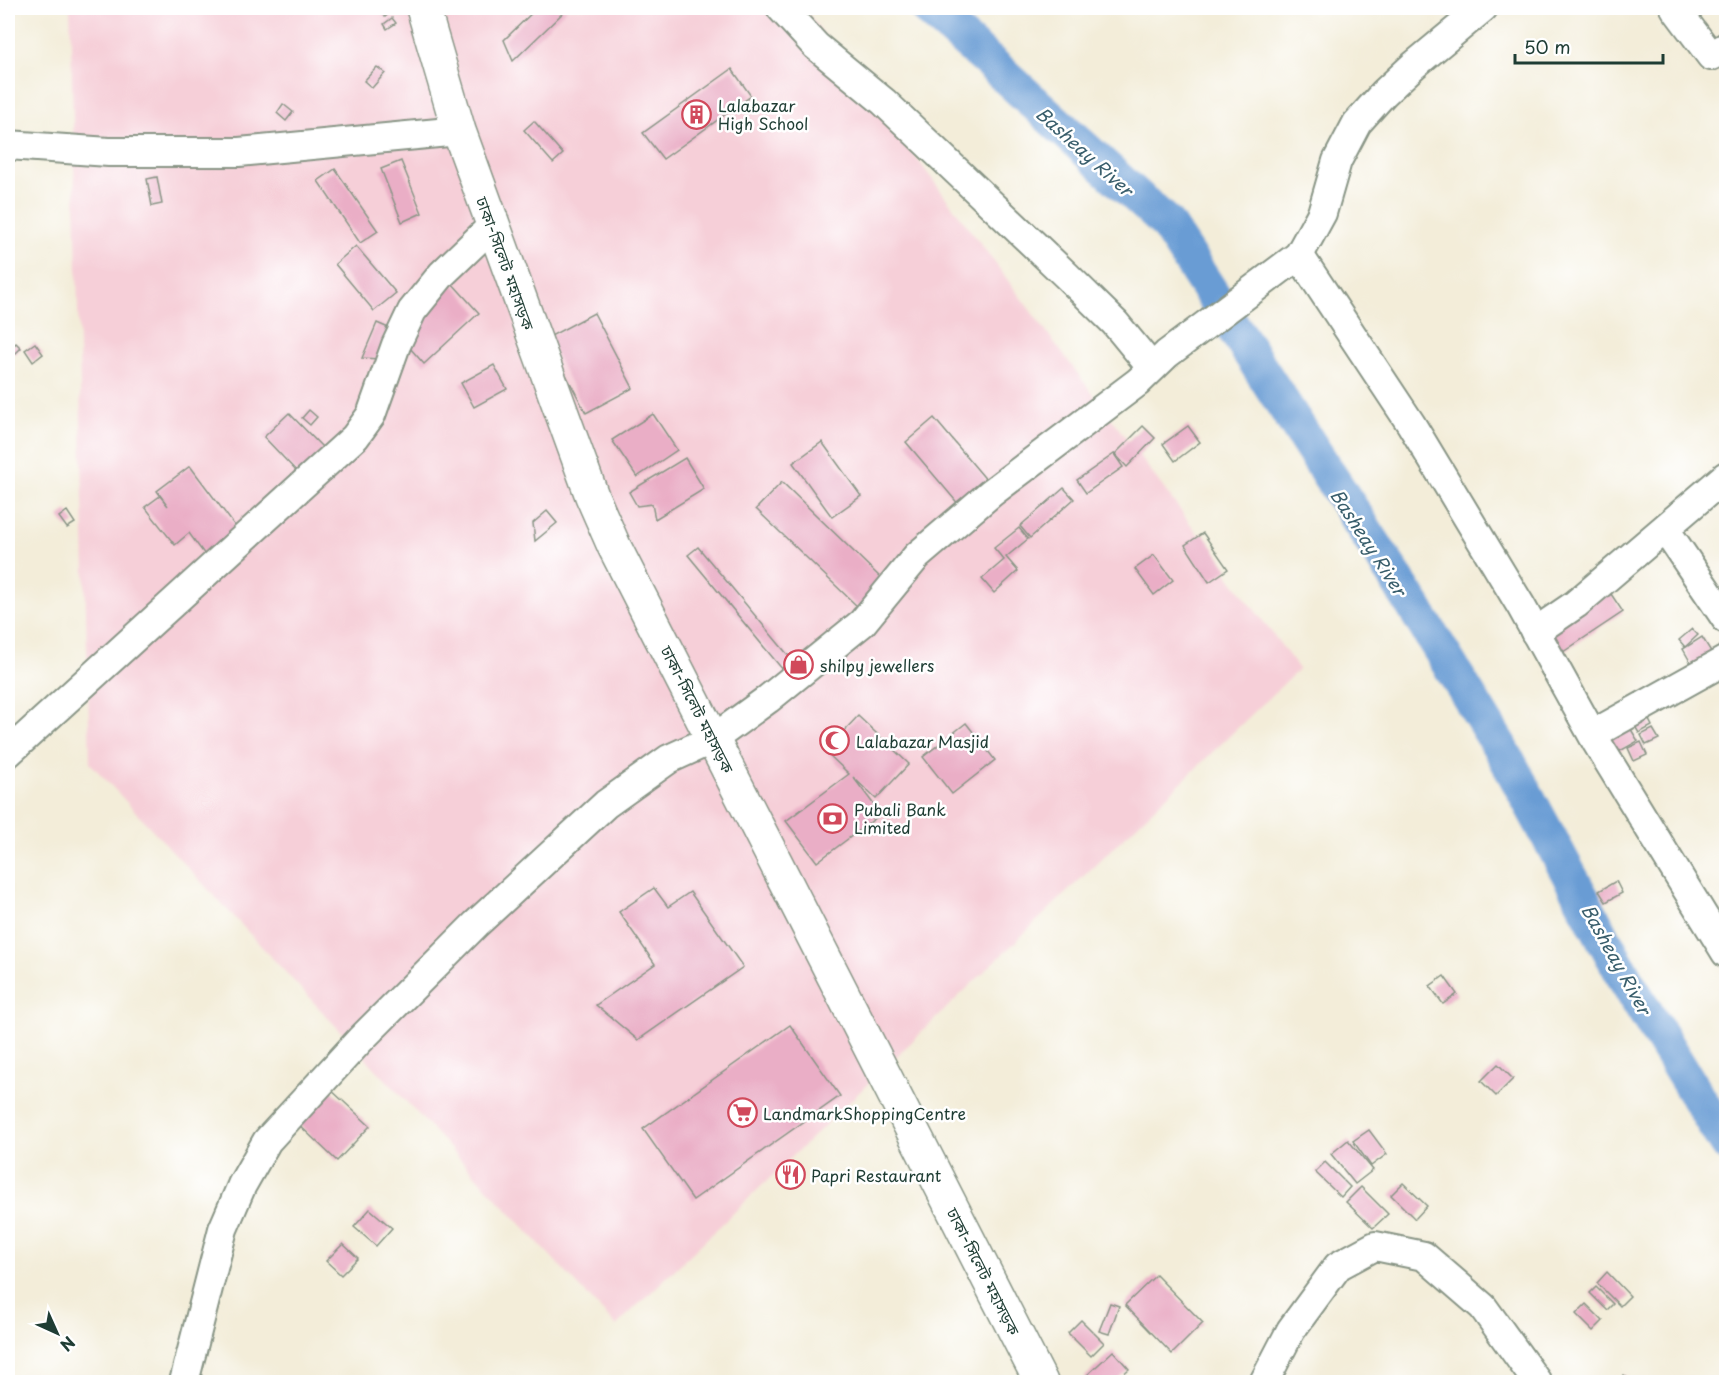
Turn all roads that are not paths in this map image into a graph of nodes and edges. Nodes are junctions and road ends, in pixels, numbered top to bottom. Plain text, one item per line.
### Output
1 (423, 8) edge
2 (781, 8) edge
3 (1483, 8) edge
4 (1675, 8) edge
5 (1726, 47) edge
6 (459, 131) junction
7 (8, 145) edge
8 (492, 226) junction
9 (1299, 255) junction
10 (1159, 361) junction
11 (1726, 476) edge
12 (1665, 529) junction
13 (1726, 619) edge
14 (1535, 632) junction
15 (1726, 660) edge
16 (1593, 734) junction
17 (713, 739) junction
18 (8, 753) edge
19 (1726, 953) edge
20 (184, 1383) edge
21 (1041, 1383) edge
22 (1264, 1383) edge
23 (1537, 1383) edge

1 - 6 highway, ঢাকা-সিলেট মহাসড়ক
2 - 10 street
3 - 9 street
4 - 5 street
6 - 7 street
6 - 8 highway, ঢাকা-সিলেট মহাসড়ক
8 - 17 highway, ঢাকা-সিলেট মহাসড়ক
8 - 18 street
9 - 10 street
9 - 14 street
10 - 17 street
11 - 12 street
12 - 13 street
12 - 14 street
14 - 16 street
15 - 16 street
16 - 19 street
17 - 20 street
17 - 21 highway, ঢাকা-সিলেট মহাসড়ক
22 - 23 street

